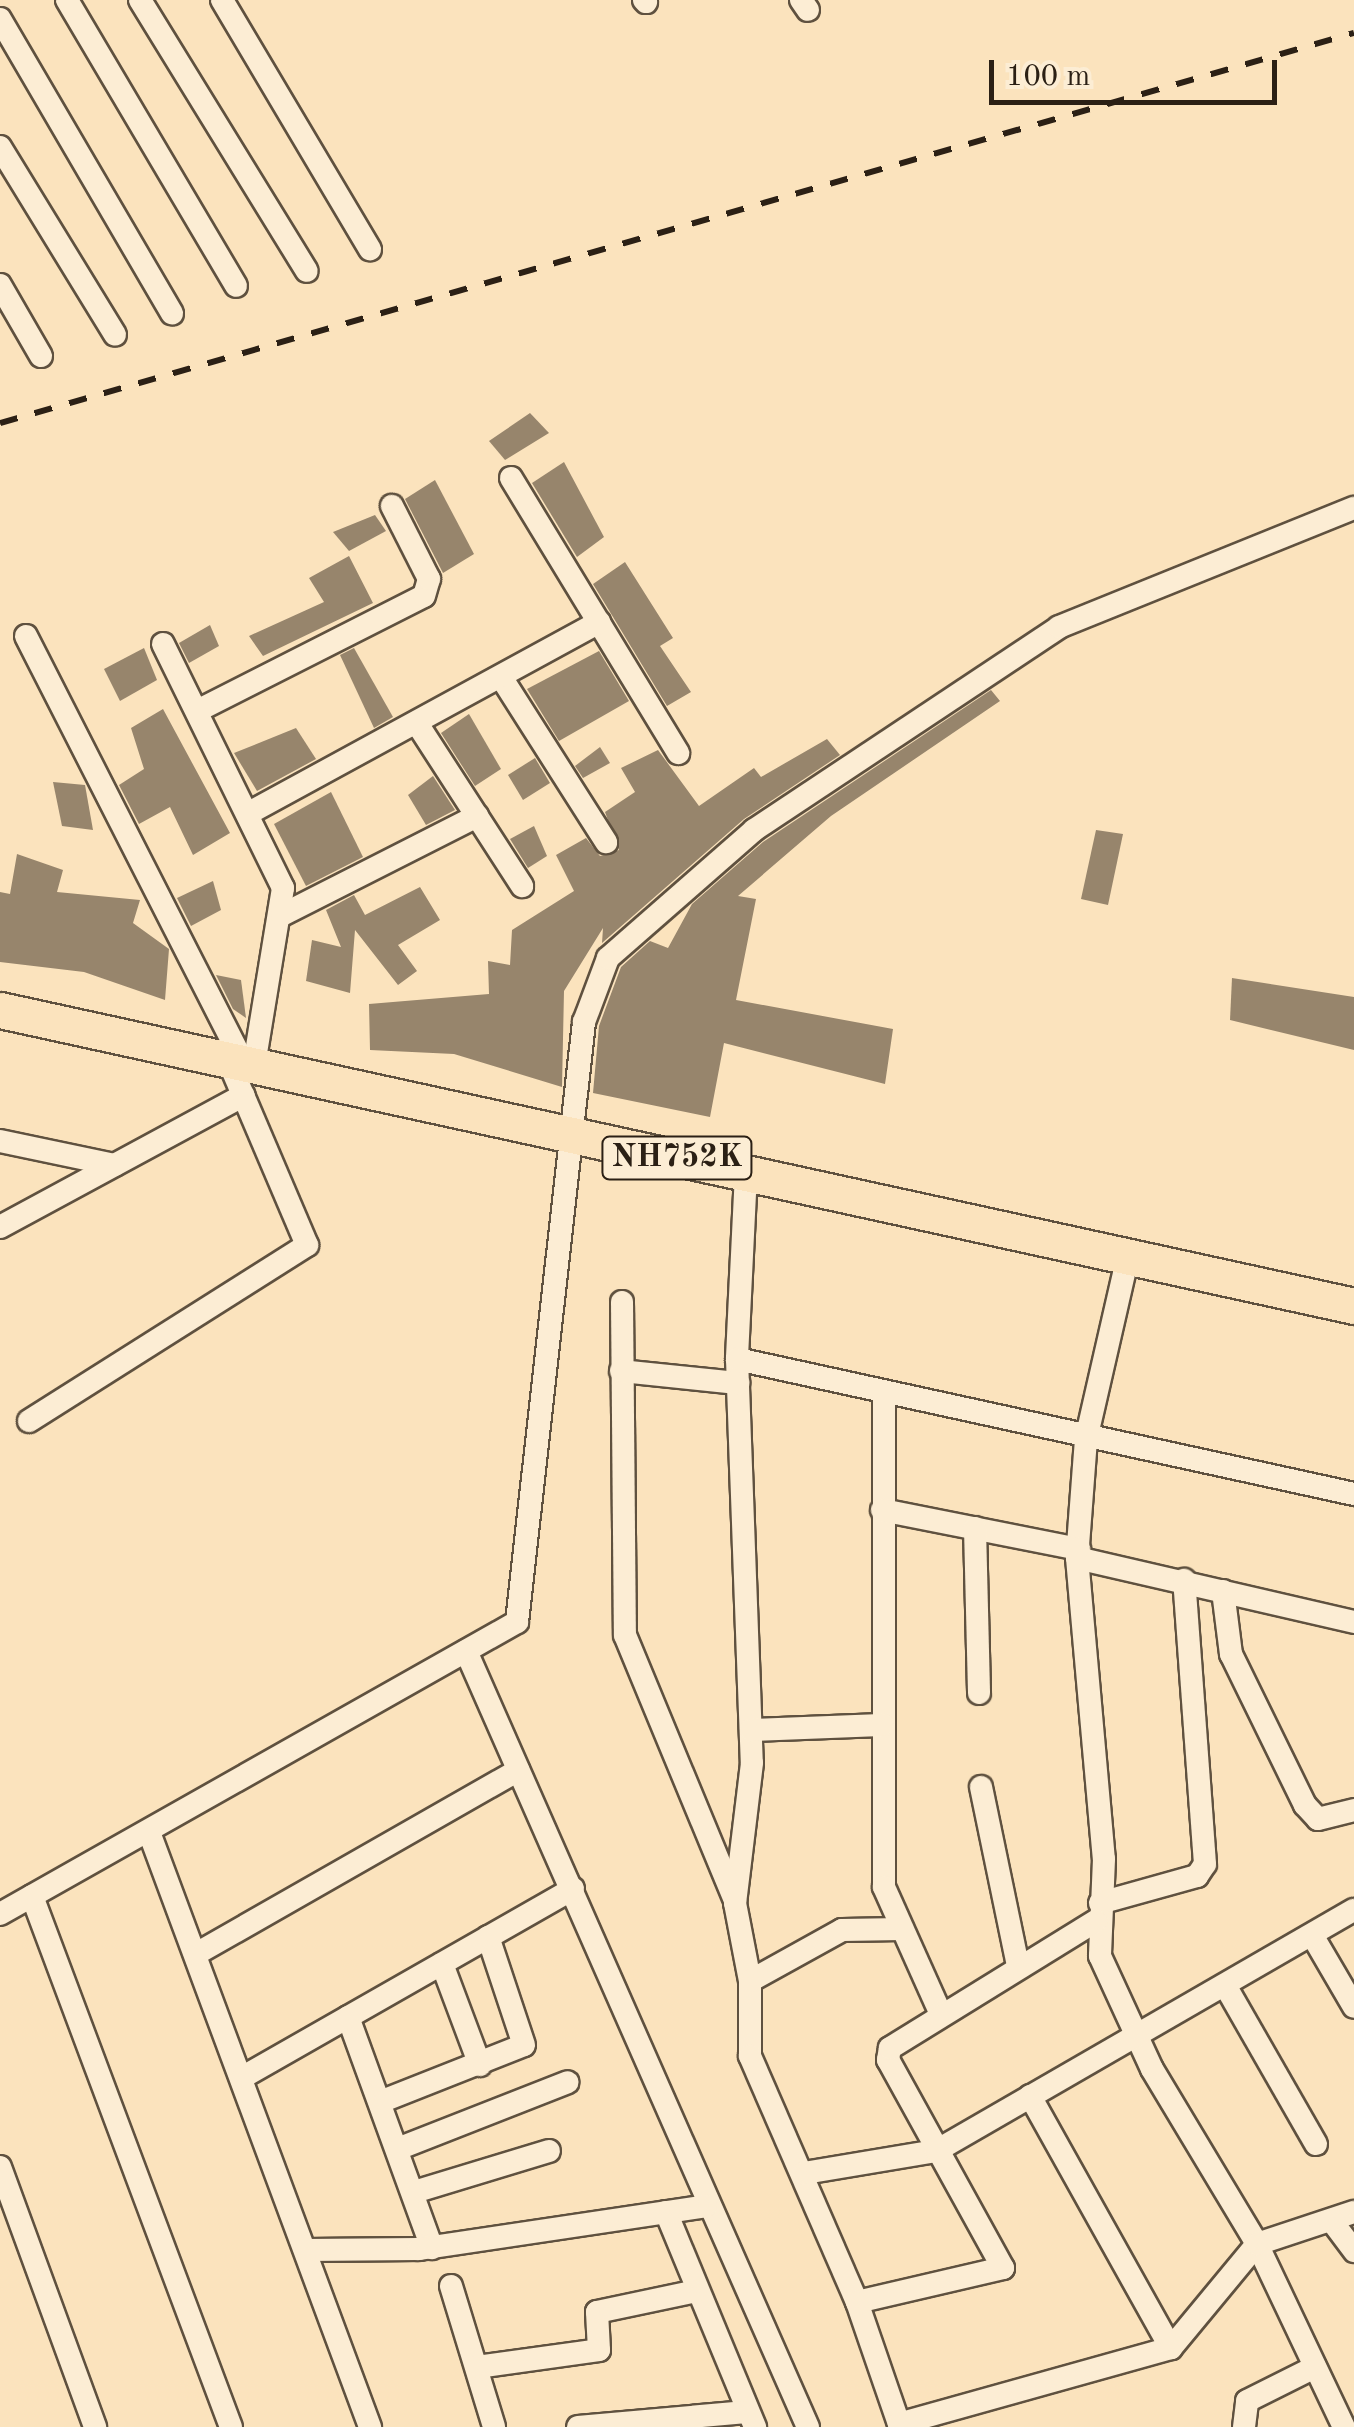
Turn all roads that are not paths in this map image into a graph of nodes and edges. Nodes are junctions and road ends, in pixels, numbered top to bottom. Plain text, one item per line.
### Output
1 (67, 0) edge
2 (140, 0) edge
3 (222, 0) edge
4 (0, 19) edge
5 (0, 147) edge
6 (370, 249) dead end
7 (307, 271) dead end
8 (0, 285) edge
9 (236, 286) dead end
10 (172, 314) dead end
11 (114, 336) dead end
12 (42, 356) dead end
13 (511, 478) dead end
14 (392, 506) dead end
15 (1354, 508) edge
16 (599, 622) junction
17 (26, 636) dead end
18 (163, 644) dead end
19 (501, 677) junction
20 (197, 711) junction
21 (418, 724) junction
22 (678, 753) dead end
23 (249, 812) junction
24 (477, 816) junction
25 (606, 842) dead end
26 (522, 886) dead end
27 (282, 915) junction
28 (0, 1010) edge
29 (243, 1071) junction
30 (577, 1136) junction
31 (0, 1141) edge
32 (114, 1165) junction
33 (746, 1173) junction
34 (5, 1220) edge
35 (1128, 1256) junction
36 (622, 1302) dead end
37 (1354, 1306) edge
38 (621, 1370) junction
39 (738, 1371) junction
40 (884, 1392) junction
41 (29, 1421) dead end
42 (1086, 1439) junction
43 (1354, 1494) edge
44 (882, 1510) junction
45 (975, 1528) junction
46 (1078, 1554) junction
47 (1184, 1580) junction
48 (1223, 1591) junction
49 (1354, 1622) edge
50 (466, 1651) junction
51 (979, 1693) dead end
52 (883, 1725) junction
53 (751, 1730) junction
54 (518, 1770) junction
55 (981, 1787) dead end
56 (1354, 1810) edge
57 (149, 1832) junction
58 (573, 1889) junction
59 (32, 1896) junction
60 (735, 1903) junction
61 (1354, 1910) edge
62 (1098, 1912) junction
63 (0, 1914) edge
64 (902, 1929) junction
65 (1312, 1935) junction
66 (488, 1938) junction
67 (196, 1954) junction
68 (442, 1964) junction
69 (1018, 1966) junction
70 (750, 1981) junction
71 (1226, 1987) junction
72 (1354, 2007) edge
73 (940, 2012) junction
74 (348, 2017) junction
75 (1137, 2038) junction
76 (480, 2065) junction
77 (243, 2078) junction
78 (568, 2082) dead end
79 (1030, 2096) junction
80 (385, 2100) junction
81 (1316, 2144) dead end
82 (400, 2148) junction
83 (549, 2151) dead end
84 (936, 2151) junction
85 (0, 2167) edge
86 (804, 2173) junction
87 (414, 2192) junction
88 (706, 2206) junction
89 (666, 2212) junction
90 (1344, 2218) edge
91 (1257, 2244) junction
92 (432, 2248) junction
93 (306, 2250) junction
94 (1354, 2251) edge
95 (451, 2286) dead end
96 (698, 2292) junction
97 (857, 2302) junction
98 (1171, 2348) junction
99 (477, 2366) junction
100 (1316, 2367) junction
101 (750, 2419) edge
102 (900, 2426) edge
103 (95, 2427) edge
104 (232, 2427) edge
105 (370, 2427) edge
106 (494, 2427) edge
107 (578, 2427) edge
108 (808, 2427) edge
109 (1244, 2427) edge
110 (1344, 2427) edge

1 - 9 street
2 - 7 street
3 - 6 street
4 - 10 street
5 - 11 street
8 - 12 street
13 - 16 street
14 - 20 street
15 - 30 street
16 - 19 street
16 - 22 street
17 - 29 street
18 - 20 street
19 - 21 street
19 - 25 street
20 - 23 street
21 - 23 street
21 - 24 street
23 - 27 street
24 - 26 street
24 - 27 street
27 - 29 street
28 - 29 highway, NH752K
29 - 30 highway, NH752K
29 - 32 street
29 - 41 street
30 - 33 highway, NH752K
30 - 50 street
31 - 32 street
32 - 34 street
33 - 35 highway, NH752K
33 - 39 street
35 - 37 highway, NH752K
35 - 42 street
36 - 38 street
38 - 39 street
38 - 60 street
39 - 40 street
39 - 53 street
40 - 42 street
40 - 44 street
42 - 43 street
42 - 46 street
44 - 45 street
44 - 52 street
45 - 46 street
45 - 51 street
46 - 47 street
46 - 62 street
47 - 48 street
47 - 62 street
48 - 49 street
48 - 56 street
50 - 54 street
50 - 57 street
52 - 53 street
52 - 64 street
53 - 60 street
54 - 58 street
54 - 67 street
55 - 69 street
57 - 59 street
57 - 67 street
58 - 66 street
58 - 88 street
59 - 63 street
59 - 104 street
60 - 70 street
61 - 65 street
62 - 69 street
62 - 75 street
64 - 70 street
64 - 73 street
65 - 71 street
65 - 72 street
66 - 68 street
66 - 76 street
67 - 77 street
68 - 74 street
68 - 76 street
69 - 73 street
70 - 86 street
71 - 75 street
71 - 81 street
73 - 84 street
74 - 77 street
74 - 80 street
75 - 79 street
75 - 91 street
76 - 80 street
77 - 93 street
78 - 82 street
79 - 84 street
79 - 98 street
80 - 82 street
82 - 87 street
83 - 87 street
84 - 86 street
84 - 97 street
85 - 103 street
86 - 97 street
87 - 92 street
88 - 89 street
88 - 108 street
89 - 92 street
89 - 96 street
90 - 91 street
90 - 94 street
91 - 98 street
91 - 100 street
92 - 93 street
93 - 105 street
95 - 99 street
96 - 99 street
96 - 101 street
97 - 102 street
98 - 102 street
99 - 106 street
100 - 109 street
100 - 110 street
101 - 107 street

